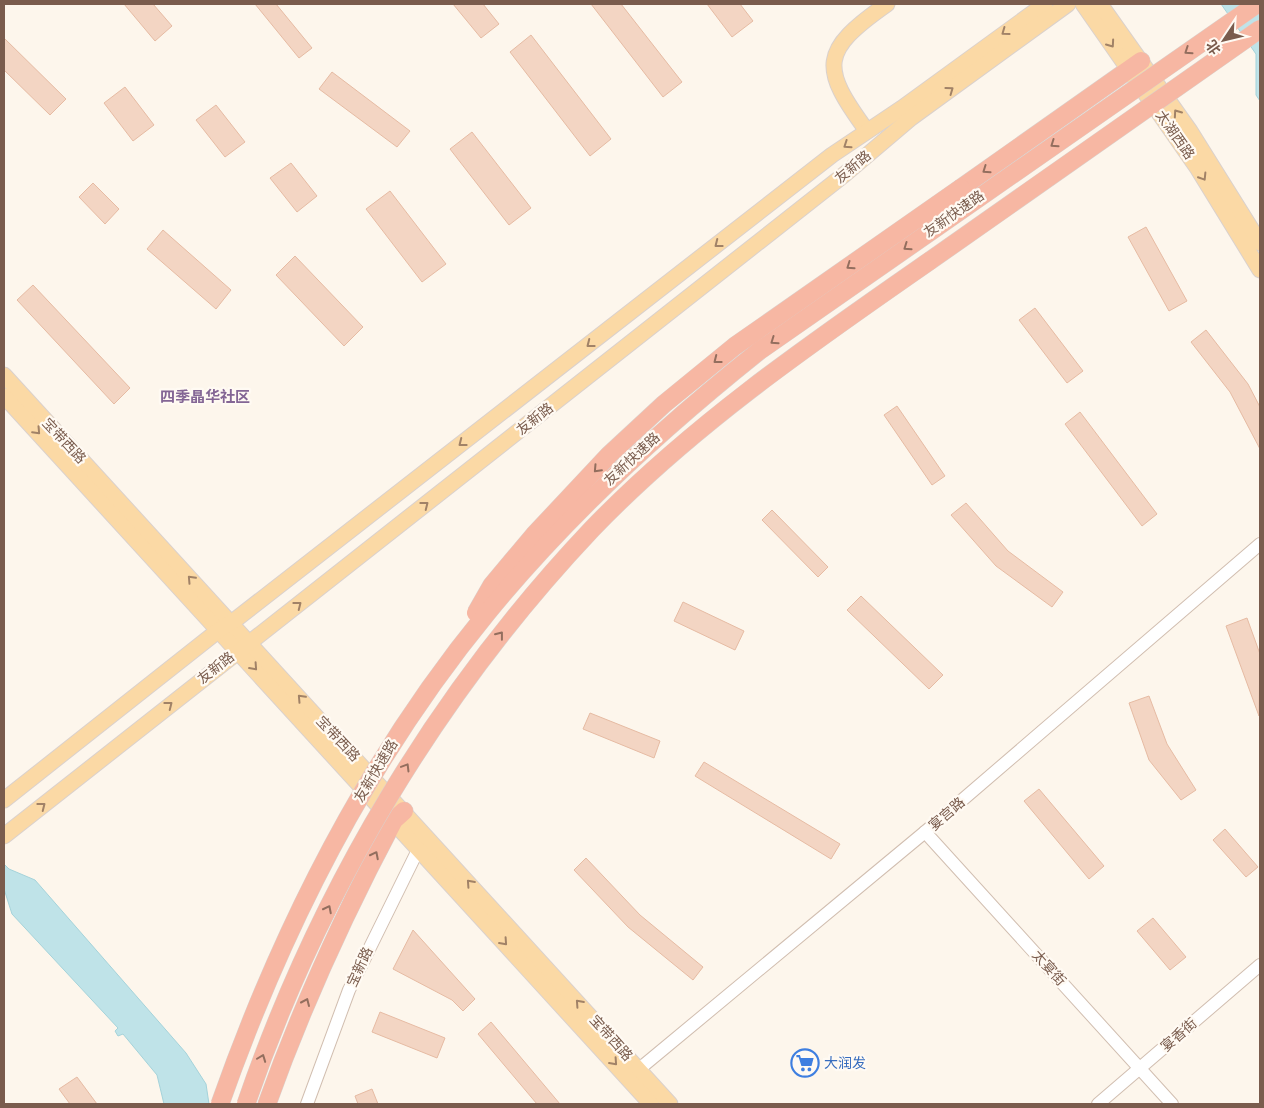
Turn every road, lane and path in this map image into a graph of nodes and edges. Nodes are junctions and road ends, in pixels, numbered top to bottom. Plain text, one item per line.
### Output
1 (887, 4) edge
2 (1045, 4) edge
3 (1068, 4) edge
4 (1083, 4) edge
5 (1100, 4) edge
6 (1257, 4) edge
7 (1260, 28) edge
8 (1135, 65) junction
9 (906, 113) junction
10 (867, 131) junction
11 (1260, 243) edge
12 (1260, 270) edge
13 (4, 375) edge
14 (4, 396) edge
15 (1260, 544) edge
16 (225, 626) junction
17 (244, 646) junction
18 (435, 682) junction
19 (4, 800) edge
20 (399, 816) junction
21 (925, 832) junction
22 (4, 836) edge
23 (424, 844) junction
24 (1260, 966) edge
25 (1140, 1069) junction
26 (634, 1074) junction
27 (220, 1104) edge
28 (246, 1104) edge
29 (267, 1104) edge
30 (307, 1104) edge
31 (652, 1104) edge
32 (670, 1104) edge
33 (1098, 1104) edge
34 (1172, 1104) edge

1 - 10 main road
2 -> 9 main road, 友新路
9 -> 3 main road, 友新路
4 -> 8 main road, 太湖西路
5 - 8 main road, 太湖西路
6 -> 18 highway, 友新快速路, bridge
28 -> 7 highway, 友新快速路, bridge
11 -> 8 main road, 太湖西路
8 -> 12 main road, 太湖西路
8 -> 18 highway, bridge
9 - 10 main road, 友新路
17 -> 9 main road, 友新路
10 -> 16 main road, 友新路
16 -> 13 main road, 宝带西路
14 -> 16 main road, 宝带西路
15 - 21 street, 宴宫路
16 - 17 main road, 宝带西路
16 - 19 main road, 友新路
17 - 20 main road, 宝带西路
22 -> 17 main road, 友新路
18 - 27 highway, 友新快速路, bridge
20 - 23 main road, 宝带西路
29 -> 20 highway
21 - 25 street, 太宴街
21 - 26 street, 宴宫路
23 - 26 main road, 宝带西路
23 - 30 street, 宝新路
24 - 25 street, 宴香街
25 - 33 street, 宴香街
25 - 34 street, 太宴街
26 - 31 main road, 宝带西路
26 - 32 main road, 宝带西路

